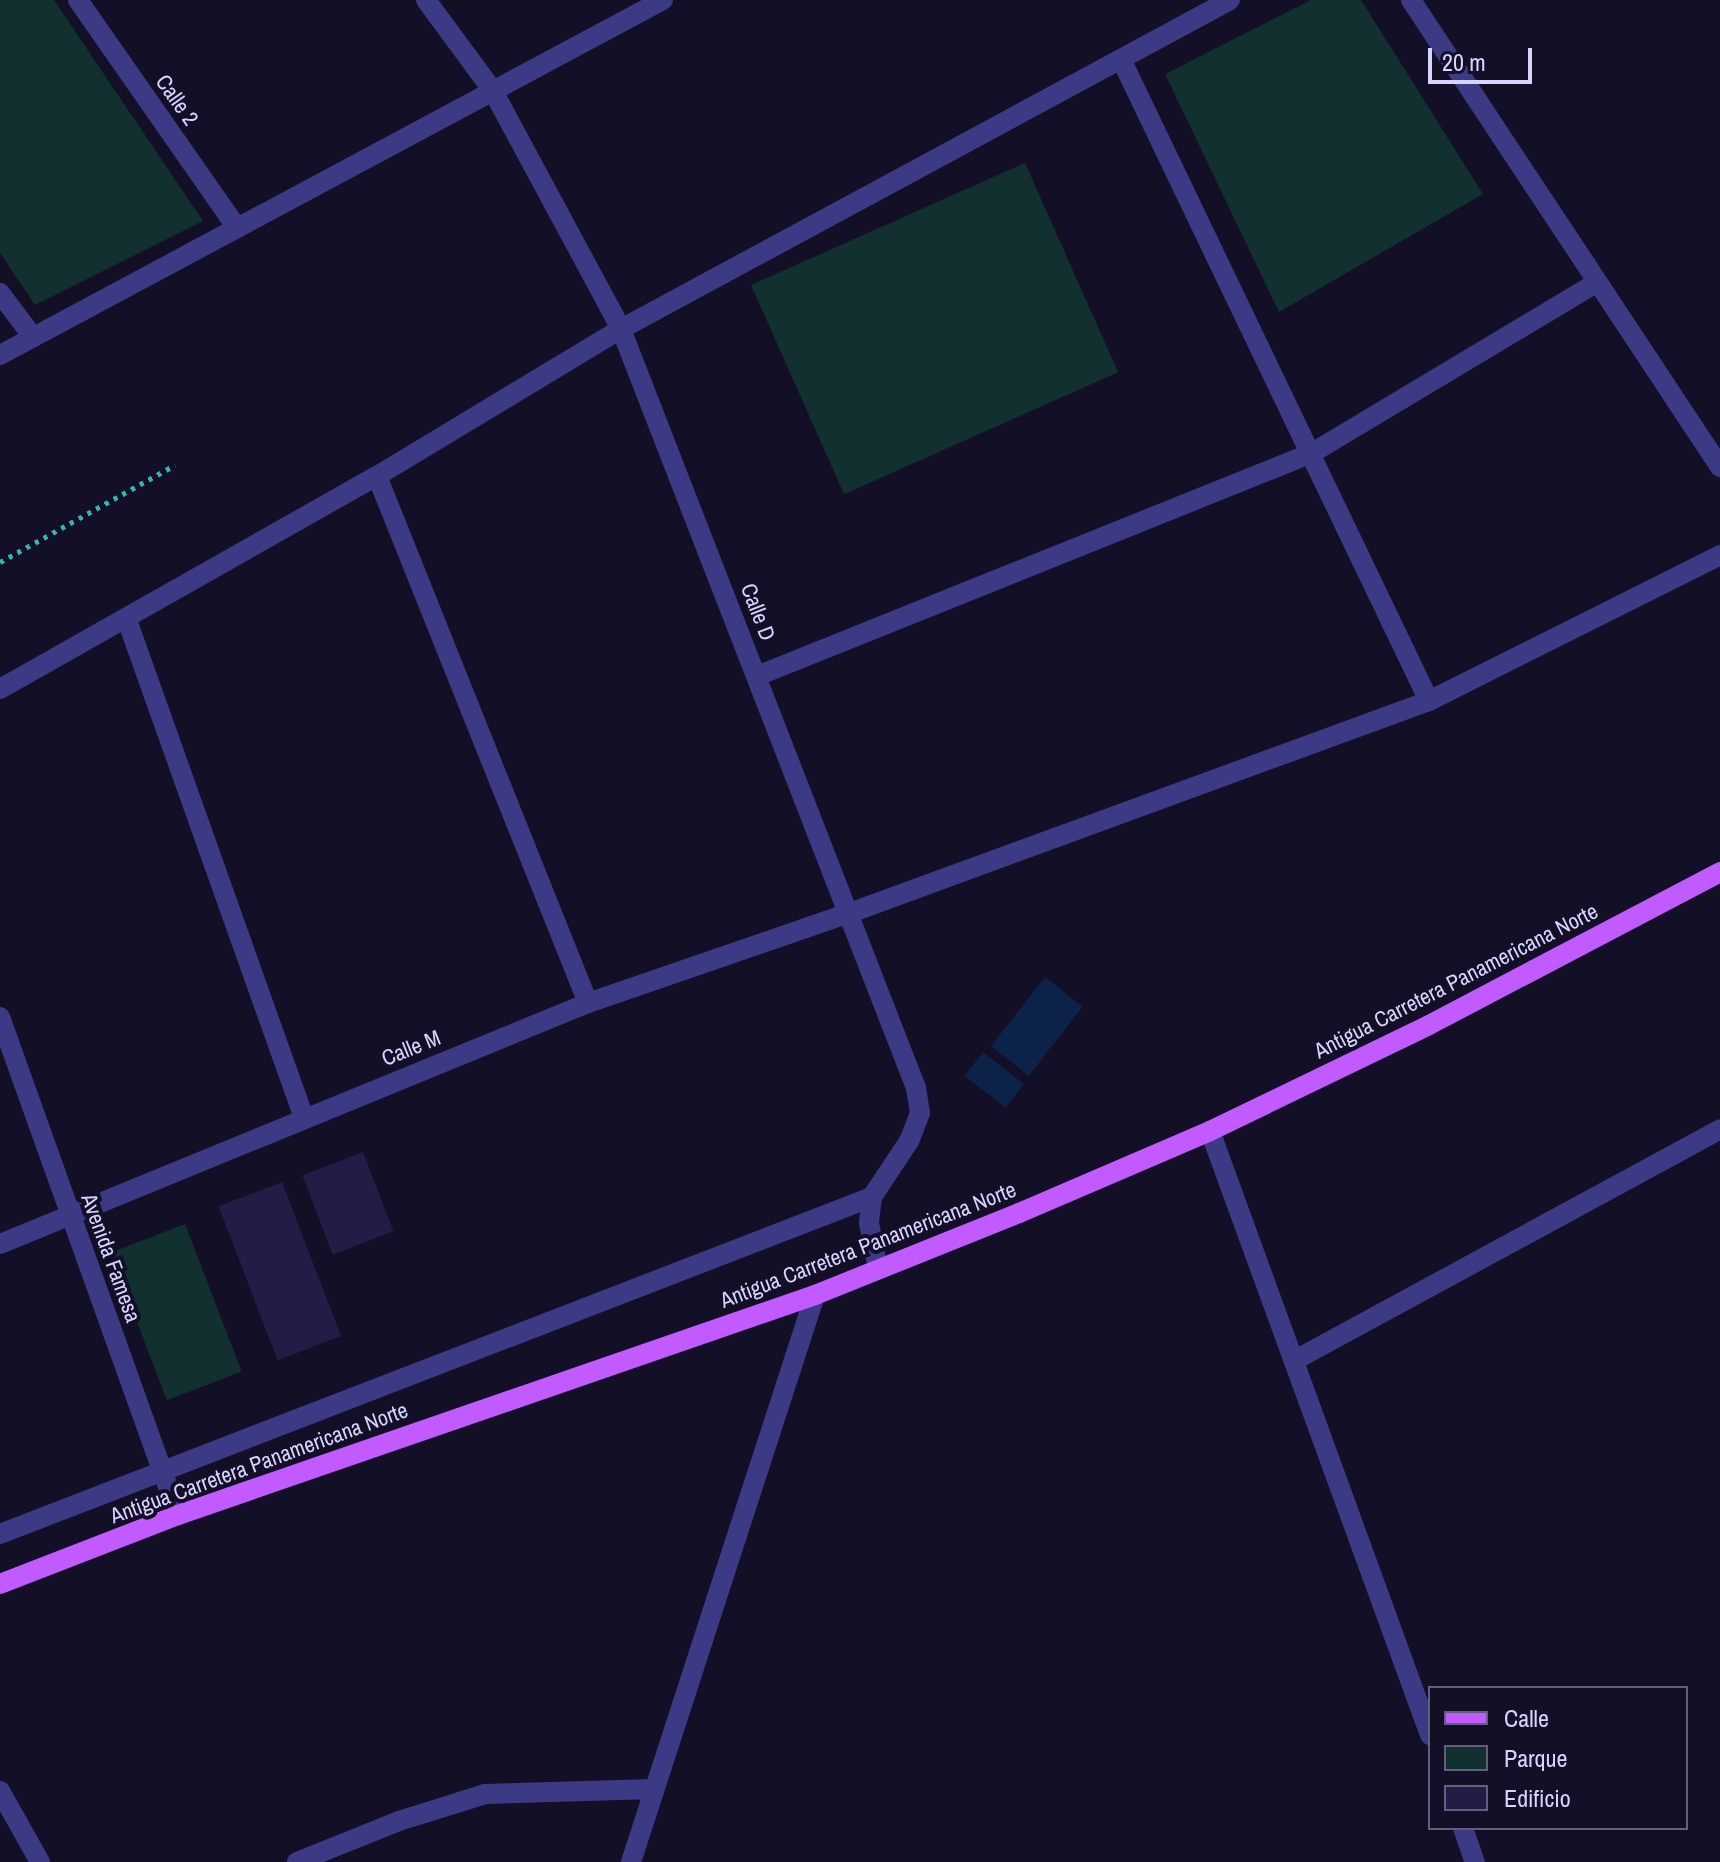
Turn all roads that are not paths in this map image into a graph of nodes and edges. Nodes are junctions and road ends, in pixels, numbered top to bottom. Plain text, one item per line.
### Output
1 (78, 0) edge
2 (426, 0) edge
3 (663, 0) edge
4 (1230, 0) edge
5 (1411, 0) edge
6 (1121, 59) junction
7 (493, 91) junction
8 (237, 228) junction
9 (1596, 283) junction
10 (0, 293) edge
11 (621, 329) junction
12 (33, 337) junction
13 (0, 355) edge
14 (1312, 453) junction
15 (1720, 467) edge
16 (377, 476) junction
17 (1720, 555) edge
18 (127, 620) junction
19 (757, 676) junction
20 (0, 689) edge
21 (1429, 701) junction
22 (1720, 872) edge
23 (847, 914) junction
24 (588, 1003) junction
25 (0, 1017) edge
26 (304, 1118) junction
27 (1720, 1129) edge
28 (1210, 1131) junction
29 (872, 1197) junction
30 (71, 1218) junction
31 (0, 1244) edge
32 (878, 1269) junction
33 (815, 1295) junction
34 (1297, 1359) junction
35 (164, 1474) junction
36 (178, 1515) junction
37 (0, 1534) edge
38 (0, 1584) edge
39 (1428, 1729) edge
40 (654, 1789) junction
41 (0, 1791) edge
42 (1464, 1830) edge
43 (40, 1862) edge
44 (297, 1862) edge
45 (631, 1862) edge
46 (1475, 1862) edge

1 - 8 street, Calle 2
2 - 7 street, Calle D
3 - 7 street
4 - 6 street
5 - 9 street
6 - 11 street
6 - 14 street
7 - 8 street
7 - 11 street, Calle D
8 - 12 street
9 - 14 street
9 - 15 street
10 - 12 street
11 - 16 street
11 - 19 street, Calle D
12 - 13 street
14 - 19 street
14 - 21 street
16 - 18 street
16 - 24 street
17 - 21 street, Calle M
18 - 20 street
18 - 26 street
19 - 23 street, Calle D
21 - 23 street, Calle M
22 - 28 main road, Antigua Carretera Panamericana Norte
23 - 24 street, Calle M
23 - 29 street, Calle D
24 - 26 street, Calle M
25 - 30 street, Avenida Famesa
26 - 30 street, Calle M
27 - 34 street
28 - 32 main road, Antigua Carretera Panamericana Norte
28 - 34 street
29 - 32 street
29 - 35 street
30 - 31 street, Calle M
30 - 35 street, Avenida Famesa
32 - 33 main road, Antigua Carretera Panamericana Norte
33 - 36 main road, Antigua Carretera Panamericana Norte
33 - 40 street
34 - 39 street
35 - 36 street, Avenida Famesa
35 - 37 street
36 - 38 main road, Antigua Carretera Panamericana Norte
40 - 44 street
40 - 45 street
41 - 43 street
42 - 46 street

